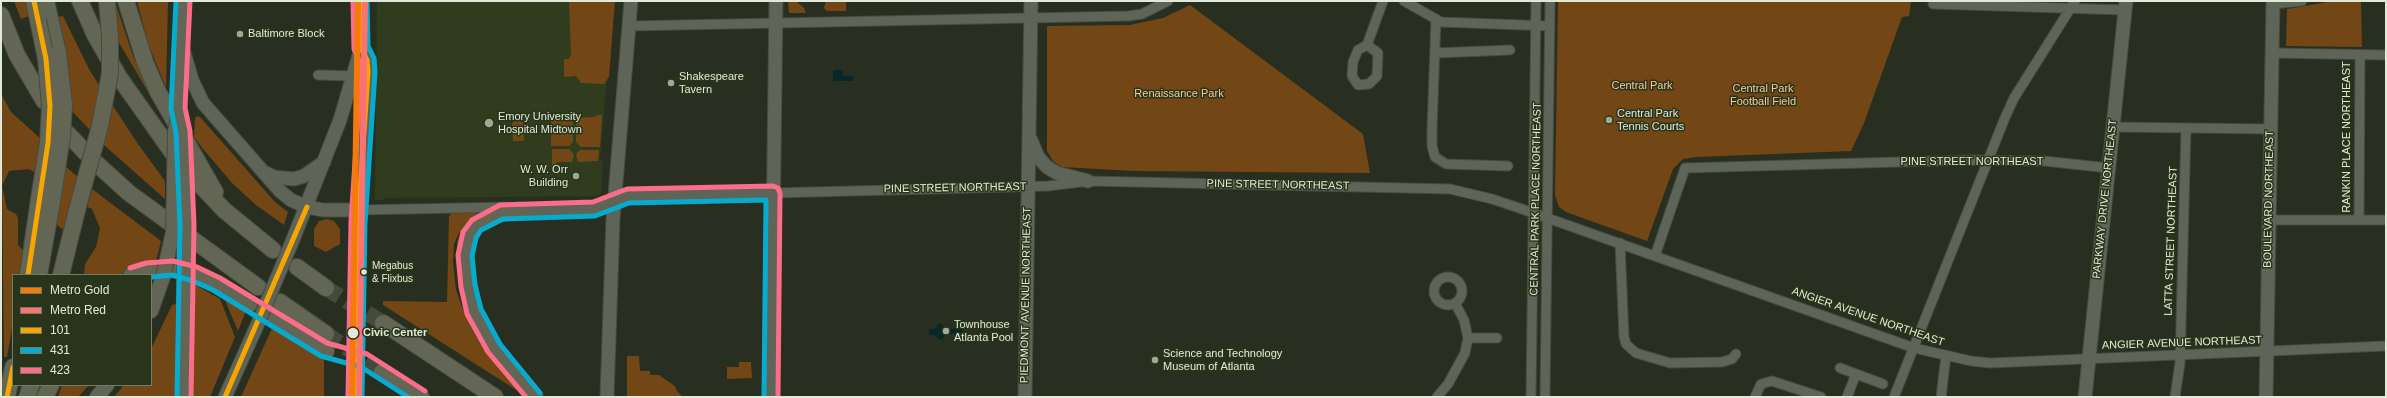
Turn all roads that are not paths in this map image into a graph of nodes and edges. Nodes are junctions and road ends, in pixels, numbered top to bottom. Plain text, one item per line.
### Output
1 (34, 1) edge
2 (46, 1) edge
3 (80, 1) edge
4 (107, 1) edge
5 (126, 1) edge
6 (183, 1) edge
7 (360, 1) edge
8 (631, 1) edge
9 (776, 1) edge
10 (1031, 1) edge
11 (1168, 1) edge
12 (1383, 1) edge
13 (1404, 1) edge
14 (1536, 1) edge
15 (1550, 1) edge
16 (2302, 1) edge
17 (2273, 2) edge
18 (1933, 4) dead end
19 (2073, 5) edge
20 (2125, 6) edge
21 (1, 16) edge
22 (1031, 18) junction
23 (1436, 19) junction
24 (775, 23) junction
25 (629, 26) junction
26 (1536, 26) junction
27 (1550, 26) junction
28 (182, 45) junction
29 (1367, 45) dead end
30 (361, 48) junction
31 (1510, 50) dead end
32 (1435, 53) junction
33 (2272, 53) junction
34 (2360, 55) junction
35 (2386, 55) edge
36 (318, 75) dead end
37 (354, 76) junction
38 (44, 101) dead end
39 (178, 112) junction
40 (2113, 127) junction
41 (2186, 128) junction
42 (2270, 129) junction
43 (1028, 132) junction
44 (68, 134) dead end
45 (1988, 160) junction
46 (324, 161) junction
47 (1508, 166) dead end
48 (2108, 168) junction
49 (262, 171) junction
50 (1088, 181) junction
51 (1028, 186) junction
52 (773, 193) junction
53 (45, 200) junction
54 (615, 202) junction
55 (307, 207) junction
56 (224, 210) junction
57 (360, 210) junction
58 (520, 210) junction
59 (1534, 213) junction
60 (1547, 218) junction
61 (2268, 220) junction
62 (2359, 220) junction
63 (2386, 220) edge
64 (1620, 243) junction
65 (273, 250) dead end
66 (1655, 256) junction
67 (297, 267) dead end
68 (28, 274) edge
69 (39, 274) edge
70 (61, 274) edge
71 (137, 274) edge
72 (258, 287) dead end
73 (326, 288) tunnel mouth
74 (280, 302) dead end
75 (249, 304) dead end
76 (1456, 305) dead end
77 (152, 308) edge
78 (266, 320) junction
79 (383, 323) tunnel mouth
80 (326, 334) tunnel mouth
81 (1468, 338) junction
82 (1497, 338) dead end
83 (2386, 346) edge
84 (1914, 348) junction
85 (326, 351) tunnel mouth
86 (2267, 351) junction
87 (1736, 354) dead end
88 (2180, 355) junction
89 (1946, 356) junction
90 (2088, 359) junction
91 (1840, 368) dead end
92 (12, 372) edge
93 (382, 372) tunnel mouth
94 (1856, 374) junction
95 (1883, 384) dead end
96 (21, 386) edge
97 (30, 386) edge
98 (106, 386) edge
99 (7, 397) edge
100 (19, 397) edge
101 (27, 397) edge
102 (97, 397) edge
103 (184, 397) edge
104 (225, 397) edge
105 (355, 397) edge
106 (421, 397) edge
107 (495, 397) edge
108 (536, 397) edge
109 (607, 397) edge
110 (771, 397) edge
111 (1025, 397) edge
112 (1438, 397) edge
113 (1531, 397) edge
114 (1545, 397) edge
115 (1756, 397) edge
116 (1821, 397) edge
117 (1847, 397) edge
118 (1894, 397) edge
119 (1941, 397) edge
120 (2085, 397) edge
121 (2175, 397) edge
122 (2266, 397) edge

1 - 53 highway, bridge
2 - 53 highway, bridge
3 - 56 highway
4 - 70 highway, bridge
5 - 56 highway
6 - 28 main road
7 - 30 main road
8 - 25 main road
9 - 24 main road
10 - 22 main road, PIEDMONT AVENUE NORTHEAST
11 - 22 street
12 - 29 street
13 - 23 street
14 - 26 street, CENTRAL PARK PLACE NORTHEAST
15 - 27 street, CENTRAL PARK PLACE NORTHEAST
16 - 17 street
17 - 33 main road, BOULEVARD NORTHEAST
18 - 19 street
19 - 20 street
19 - 45 street
20 - 40 main road, PARKWAY DRIVE NORTHEAST
21 - 38 highway
22 - 24 street
22 - 43 main road, PIEDMONT AVENUE NORTHEAST
23 - 26 street
23 - 32 street
24 - 25 street
24 - 52 main road
25 - 54 main road
26 - 27 street
26 - 59 street, CENTRAL PARK PLACE NORTHEAST
27 - 60 street, CENTRAL PARK PLACE NORTHEAST
28 - 39 main road
28 - 49 main road
30 - 37 main road
30 - 57 main road
31 - 32 street
32 - 47 street
33 - 34 street
33 - 42 main road, BOULEVARD NORTHEAST
34 - 35 street
34 - 62 street, RANKIN PLACE NORTHEAST
36 - 37 street
37 - 46 main road
39 - 77 main road, bridge
39 - 103 highway, bridge
40 - 41 street
40 - 48 main road, PARKWAY DRIVE NORTHEAST
41 - 42 street
41 - 88 street, LATTA STREET NORTHEAST
42 - 61 main road, BOULEVARD NORTHEAST
43 - 50 main road
43 - 51 main road, PIEDMONT AVENUE NORTHEAST
44 - 72 highway
45 - 48 street, PINE STREET NORTHEAST
45 - 66 street, PINE STREET NORTHEAST
45 - 84 street
46 - 49 main road
46 - 55 main road
48 - 90 main road, PARKWAY DRIVE NORTHEAST
49 - 55 main road
50 - 51 street, PINE STREET NORTHEAST
50 - 59 street, PINE STREET NORTHEAST
51 - 52 street, PINE STREET NORTHEAST
51 - 111 main road, PIEDMONT AVENUE NORTHEAST
52 - 54 main road, PINE STREET NORTHEAST
52 - 110 main road
53 - 68 highway
53 - 69 highway
54 - 58 main road, PINE STREET NORTHEAST
54 - 109 main road
55 - 57 main road
55 - 78 main road, bridge
56 - 65 highway
57 - 58 street, PINE STREET NORTHEAST
57 - 105 main road, bridge
58 - 108 highway
59 - 60 street, PINE STREET NORTHEAST
59 - 113 street, CENTRAL PARK PLACE NORTHEAST
60 - 64 street, ANGIER AVENUE NORTHEAST
60 - 114 street, CENTRAL PARK PLACE NORTHEAST
61 - 62 street
61 - 86 main road, BOULEVARD NORTHEAST
62 - 63 street
64 - 66 street, ANGIER AVENUE NORTHEAST
64 - 87 street
66 - 84 street, ANGIER AVENUE NORTHEAST
67 - 73 highway
71 - 75 highway
74 - 80 highway
76 - 81 street
78 - 85 highway
78 - 104 main road
79 - 107 highway
81 - 82 street
81 - 112 street
83 - 86 street, ANGIER AVENUE NORTHEAST
84 - 89 street, ANGIER AVENUE NORTHEAST
84 - 118 street
86 - 88 street, ANGIER AVENUE NORTHEAST
86 - 122 main road, BOULEVARD NORTHEAST
88 - 90 street, ANGIER AVENUE NORTHEAST
88 - 121 street, LATTA STREET NORTHEAST
89 - 90 street, ANGIER AVENUE NORTHEAST
89 - 119 street
90 - 120 main road, PARKWAY DRIVE NORTHEAST
91 - 94 street
92 - 99 highway
93 - 106 highway
94 - 95 street
94 - 117 street
96 - 100 highway
97 - 101 highway
98 - 102 main road
115 - 116 street

